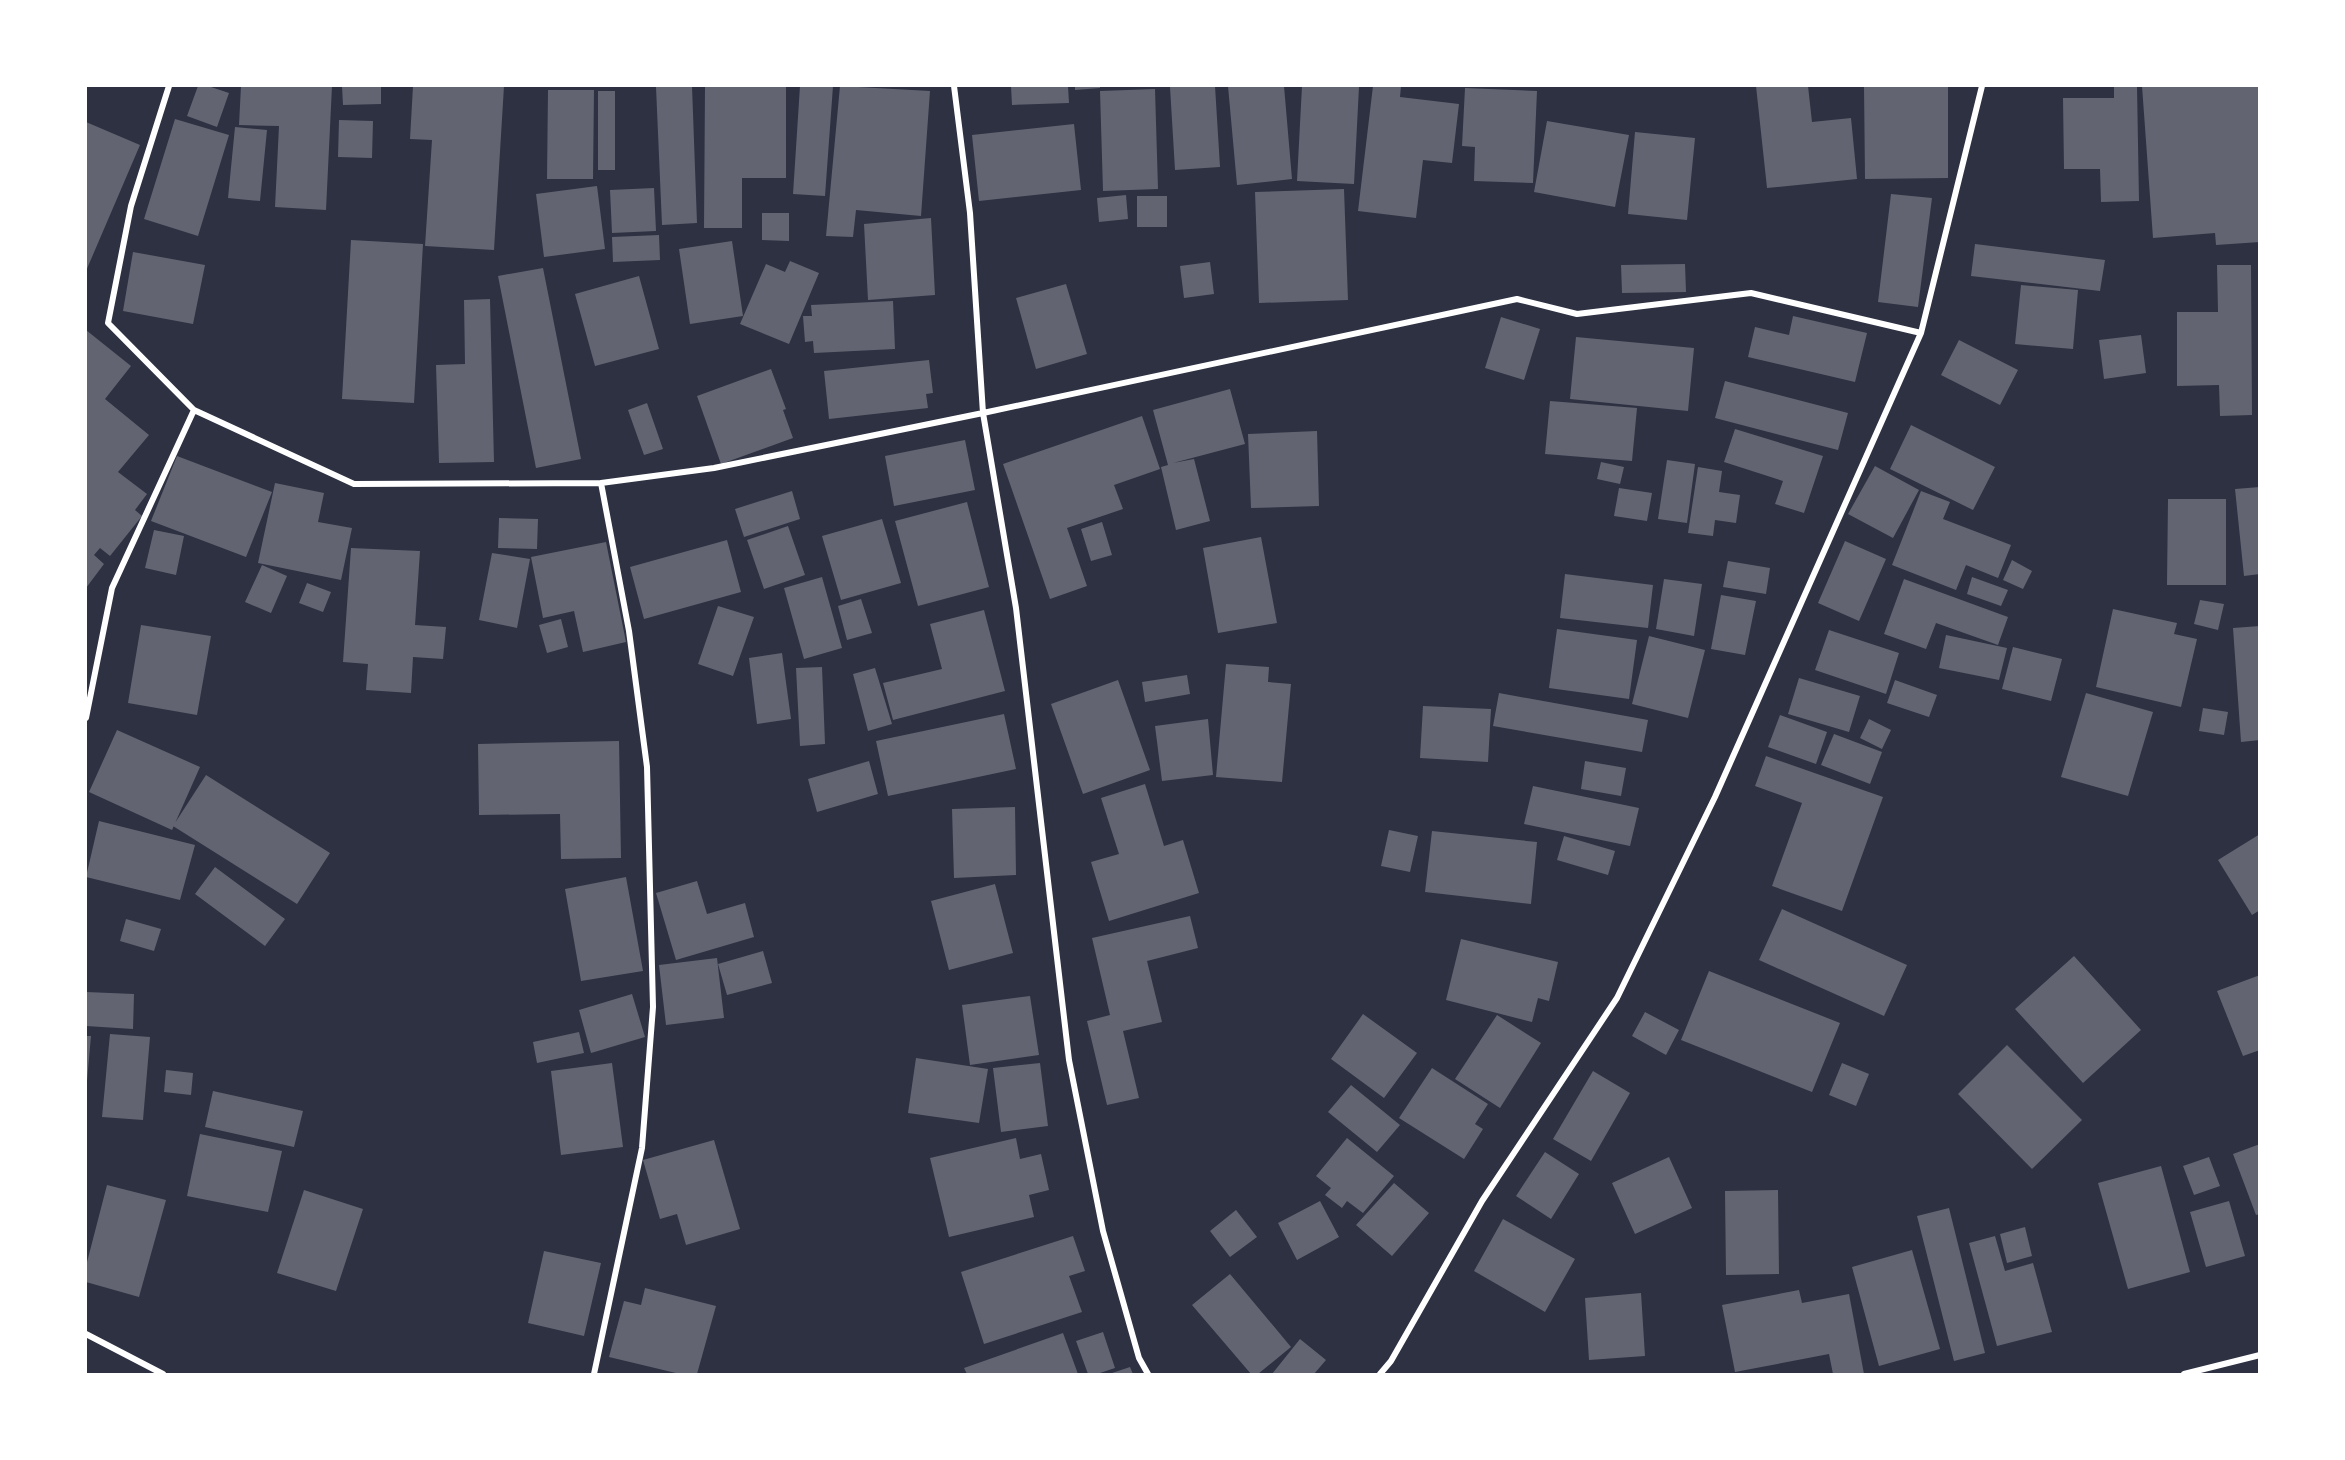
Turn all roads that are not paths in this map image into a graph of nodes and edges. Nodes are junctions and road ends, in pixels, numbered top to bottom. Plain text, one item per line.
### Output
1 (169, 86) edge
2 (954, 86) edge
3 (1982, 86) edge
4 (1921, 333) junction
5 (194, 410) junction
6 (983, 413) junction
7 (601, 483) junction
8 (86, 718) edge
9 (86, 1334) edge
10 (2259, 1355) edge
11 (164, 1374) edge
12 (594, 1374) edge
13 (1148, 1374) edge
14 (1380, 1374) edge
15 (2184, 1374) edge

1 - 5 street
2 - 6 street
3 - 4 street
4 - 6 street
4 - 14 street
5 - 7 street
5 - 8 street
6 - 7 street
6 - 13 street
7 - 12 street
9 - 11 street
10 - 15 street

